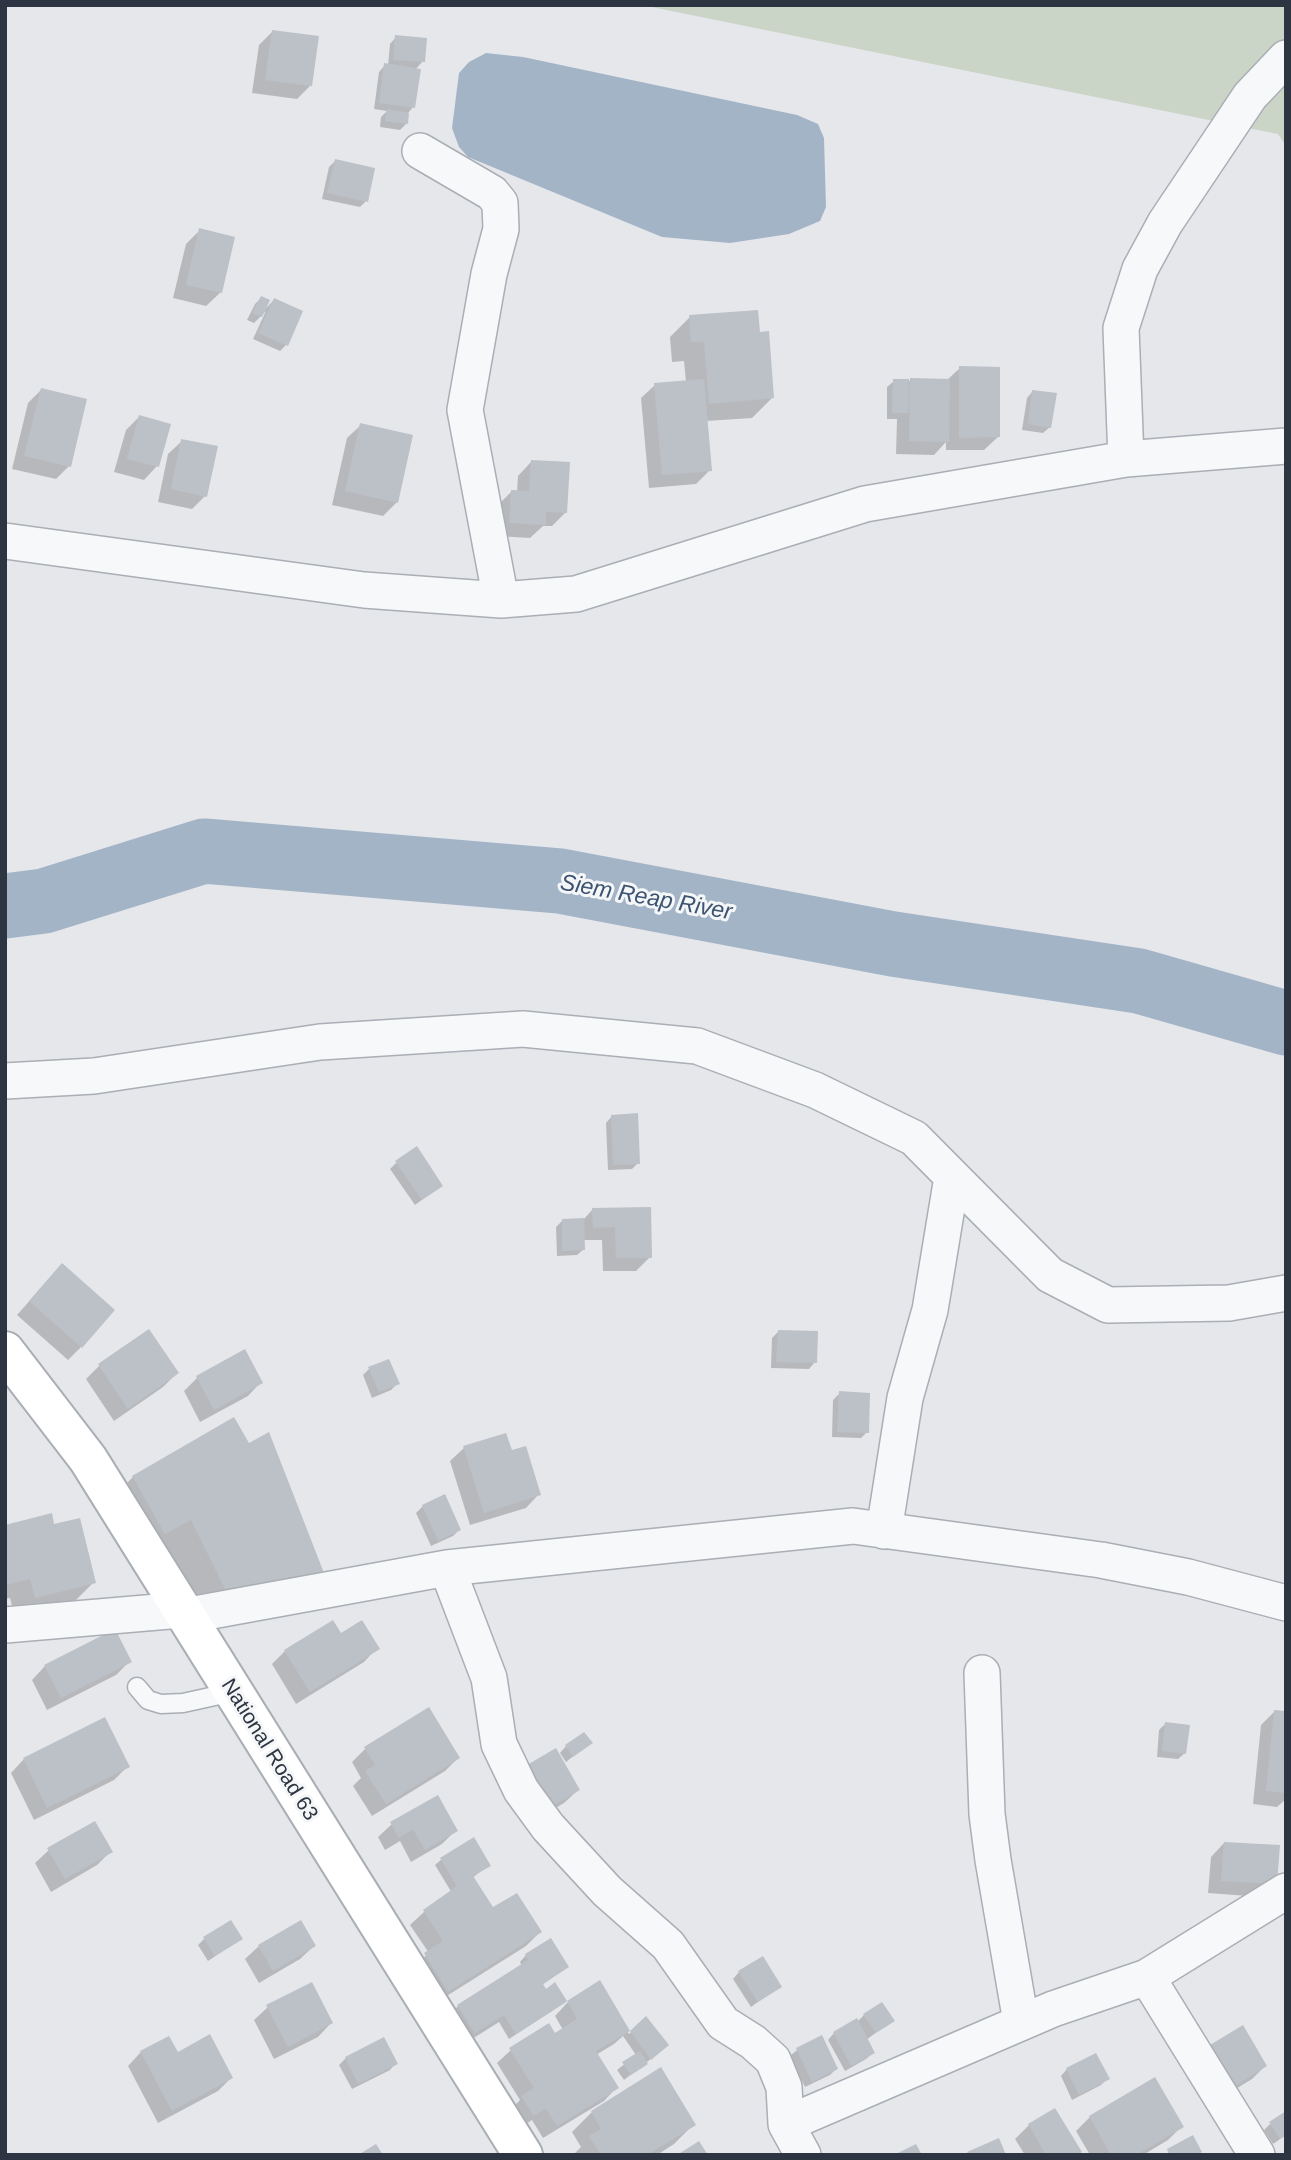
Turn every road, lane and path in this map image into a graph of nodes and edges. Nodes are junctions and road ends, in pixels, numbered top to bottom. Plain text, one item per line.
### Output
1 (1286, 58) edge
2 (420, 151) dead end
3 (1286, 446) edge
4 (1126, 459) junction
5 (5, 541) edge
6 (501, 600) junction
7 (5, 1081) edge
8 (952, 1177) junction
9 (1286, 1293) edge
10 (5, 1351) edge
11 (884, 1531) junction
12 (447, 1568) junction
13 (1286, 1603) edge
14 (183, 1613) junction
15 (5, 1625) edge
16 (982, 1673) dead end
17 (137, 1687) dead end
18 (233, 1692) junction
19 (1286, 1891) edge
20 (1147, 1977) junction
21 (1021, 2022) junction
22 (786, 2124) junction
23 (523, 2155) edge
24 (803, 2155) edge
25 (1257, 2155) edge

1 - 4 street
2 - 6 street
3 - 4 street
4 - 6 street
5 - 6 street
7 - 8 street
8 - 9 street
8 - 11 street
10 - 14 street, National Road 63
11 - 12 street
11 - 13 street
12 - 14 street
12 - 22 street
14 - 15 street
14 - 18 street, National Road 63
16 - 21 street
17 - 18 lane
18 - 23 street, National Road 63
19 - 20 street
20 - 21 street
20 - 25 street
21 - 22 street
22 - 24 street

